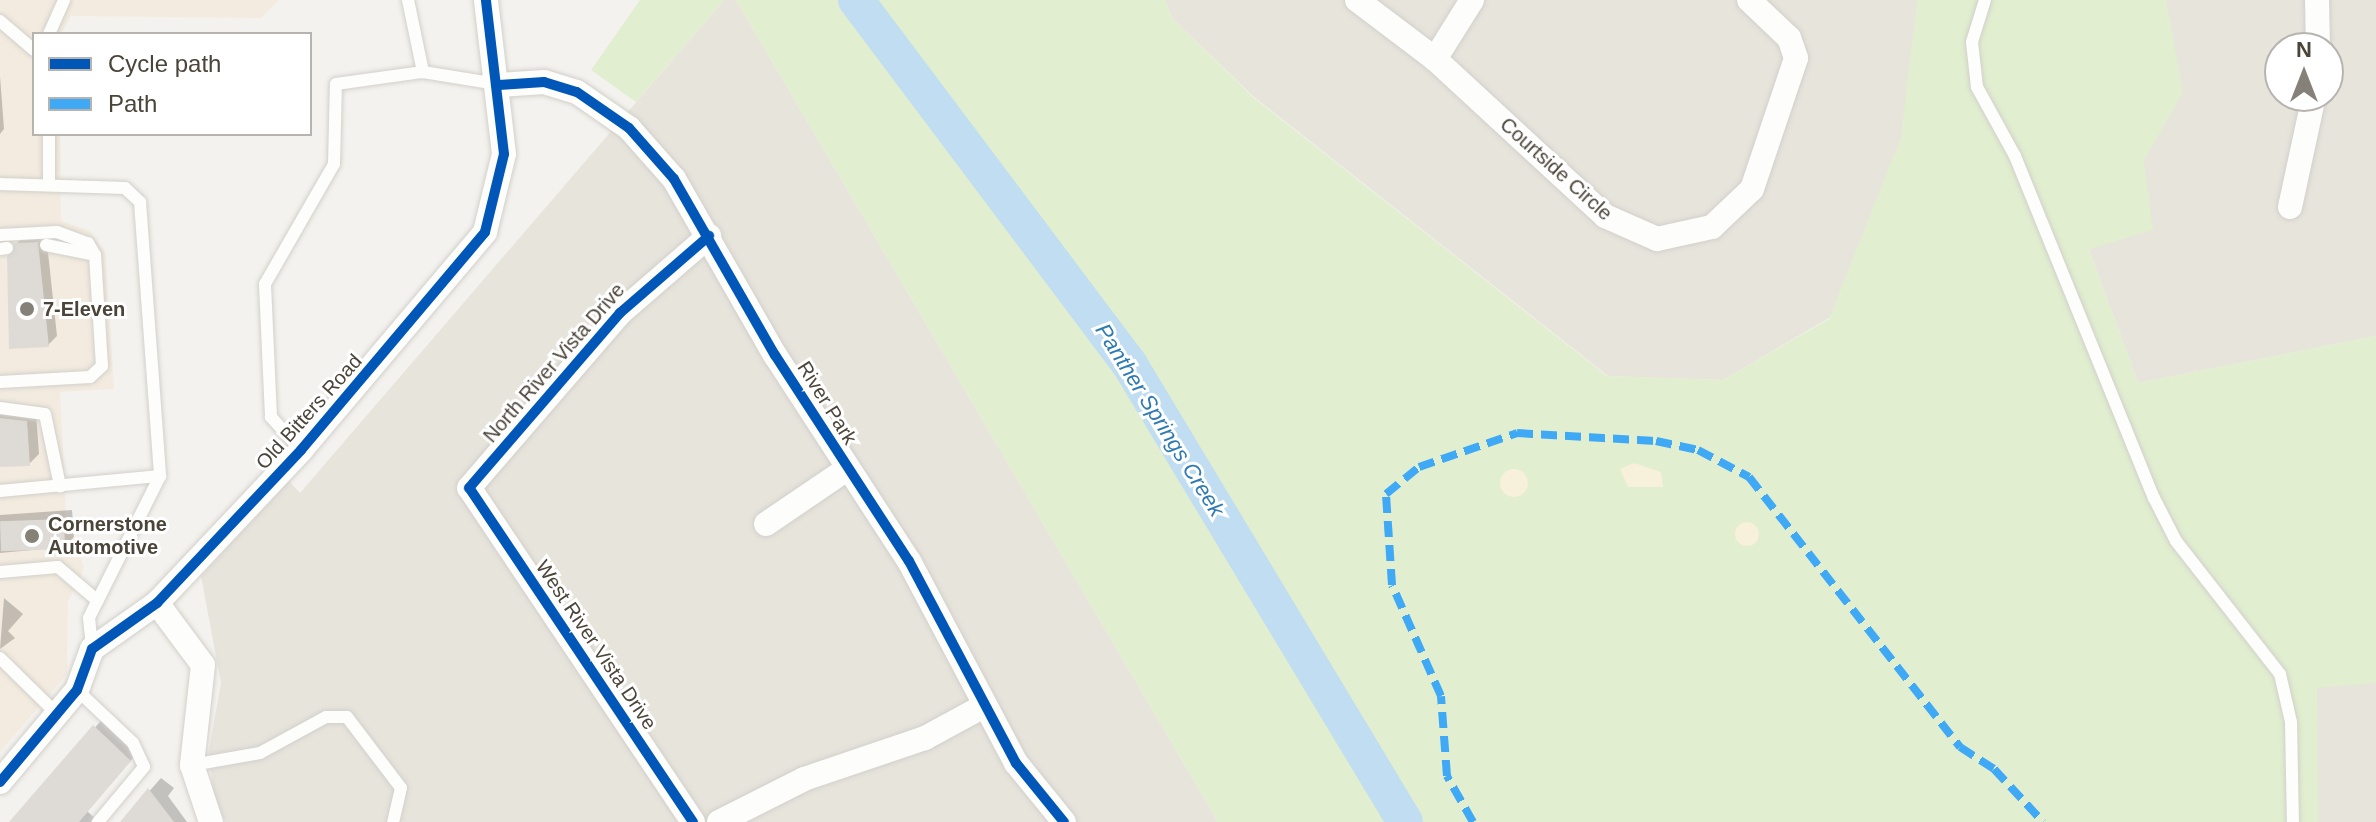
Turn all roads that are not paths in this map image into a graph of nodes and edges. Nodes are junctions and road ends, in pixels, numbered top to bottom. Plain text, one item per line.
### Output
1 (64, 0) edge
2 (408, 0) edge
3 (486, 0) edge
4 (1357, 0) edge
5 (1472, 0) edge
6 (1749, 0) edge
7 (1985, 0) edge
8 (2317, 0) edge
9 (0, 21) edge
10 (50, 32) edge
11 (2318, 32) edge
12 (32, 48) edge
13 (1435, 59) junction
14 (423, 72) junction
15 (499, 85) junction
16 (2311, 112) edge
17 (49, 136) edge
18 (49, 182) junction
19 (0, 184) edge
20 (2290, 207) dead end
21 (0, 235) edge
22 (709, 236) junction
23 (46, 245) dead end
24 (95, 255) junction
25 (0, 382) edge
26 (0, 408) edge
27 (301, 450) junction
28 (847, 469) junction
29 (160, 476) junction
30 (60, 486) junction
31 (469, 488) joint
32 (0, 491) edge
33 (766, 524) dead end
34 (0, 572) edge
35 (98, 601) junction
36 (157, 603) junction
37 (92, 649) junction
38 (0, 658) edge
39 (77, 690) junction
40 (984, 706) junction
41 (58, 715) junction
42 (192, 765) junction
43 (0, 782) edge
44 (100, 821) edge
45 (211, 822) edge
46 (393, 822) edge
47 (693, 822) edge
48 (719, 822) edge
49 (1064, 822) edge
50 (2293, 822) edge

1 - 10 lane
2 - 14 lane
3 - 15 street, Old Bitters Road
4 - 13 street, Courtside Circle
5 - 13 street
6 - 13 street, Courtside Circle
7 - 50 lane
8 - 11 street
9 - 12 lane
14 - 15 lane
14 - 27 lane
15 - 22 street, River Park
15 - 27 street, Old Bitters Road
16 - 20 street
17 - 18 lane
18 - 19 lane
18 - 29 lane
21 - 24 lane
22 - 28 street, River Park
22 - 31 street, North River Vista Drive
23 - 24 lane
24 - 25 lane
26 - 30 lane
27 - 36 street, Old Bitters Road
28 - 33 street
28 - 40 street, River Park
29 - 30 lane
29 - 35 lane
30 - 32 lane
31 - 47 street, West River Vista Drive
34 - 35 lane
35 - 37 lane
36 - 37 street, Old Bitters Road
36 - 42 street
37 - 39 street
38 - 41 lane
39 - 41 street
39 - 44 lane
40 - 48 street
40 - 49 street, River Park
41 - 43 street
42 - 45 street
42 - 46 lane

